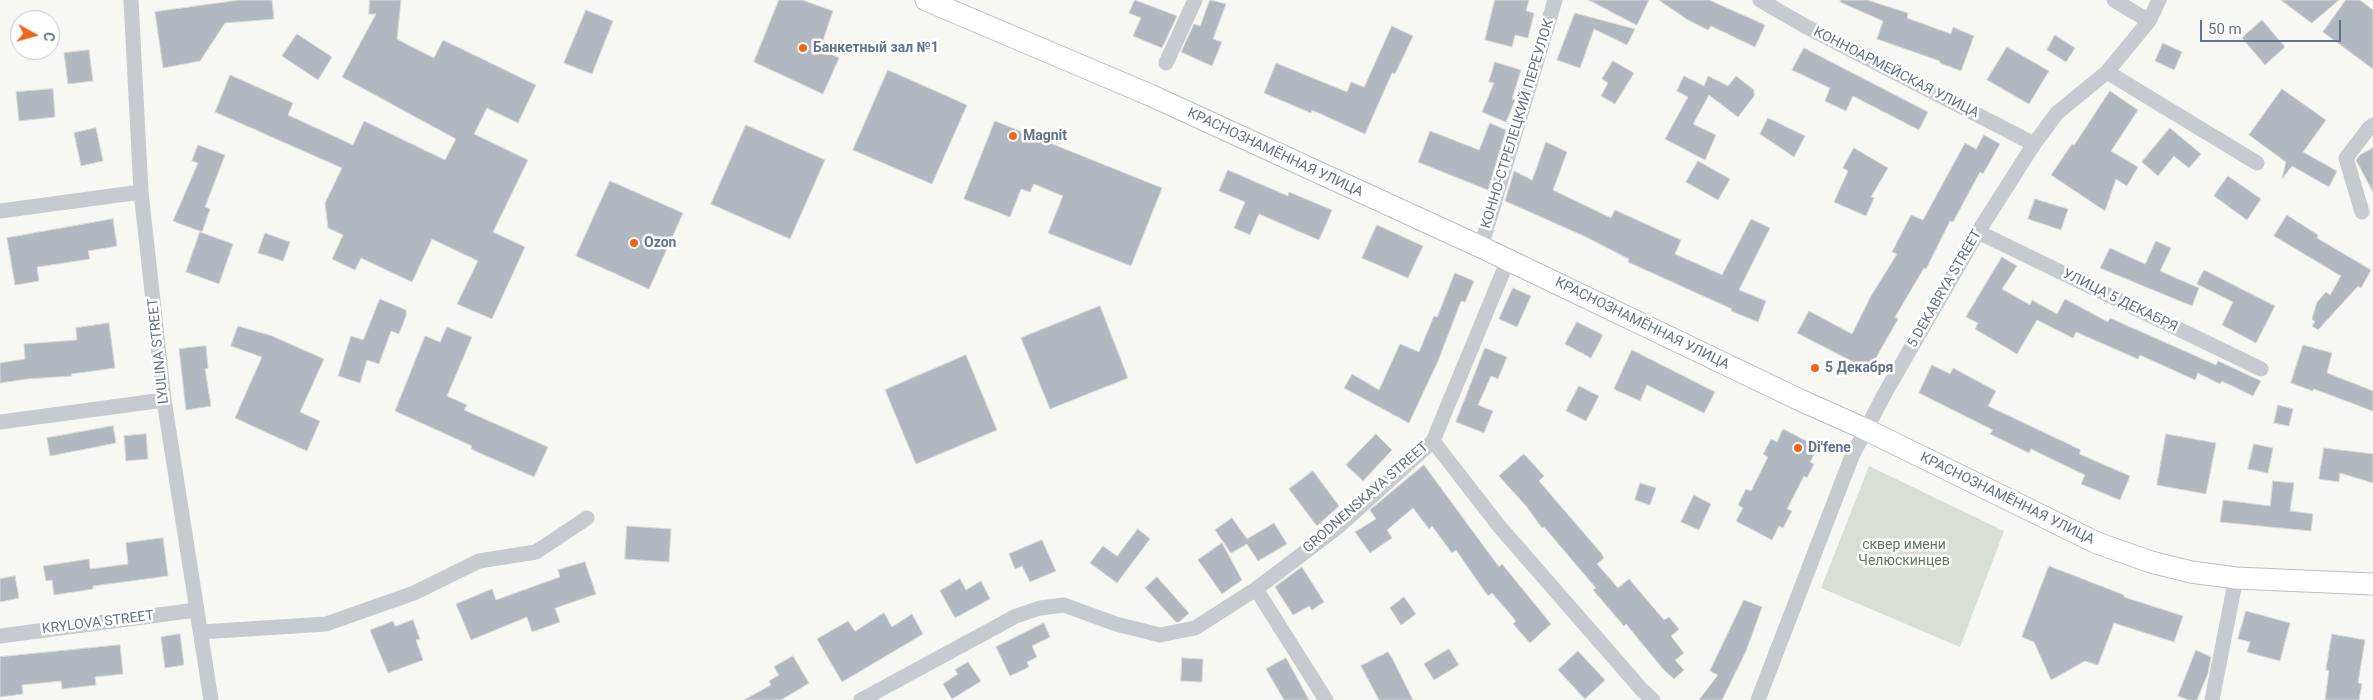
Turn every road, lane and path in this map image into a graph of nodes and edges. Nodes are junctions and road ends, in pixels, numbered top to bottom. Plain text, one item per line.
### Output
1 (131, 0) edge
2 (926, 0) edge
3 (1195, 0) edge
4 (1555, 0) edge
5 (1760, 0) edge
6 (2114, 0) edge
7 (2159, 0) edge
8 (2148, 21) junction
9 (1166, 64) dead end
10 (2108, 72) junction
11 (2373, 125) edge
12 (2034, 144) junction
13 (2257, 163) dead end
14 (141, 192) junction
15 (0, 211) edge
16 (2362, 212) dead end
17 (1978, 232) junction
18 (1481, 247) junction
19 (1508, 260) junction
20 (2261, 369) dead end
21 (164, 400) junction
22 (0, 422) edge
23 (1865, 429) junction
24 (1433, 441) junction
25 (587, 518) dead end
26 (2236, 578) junction
27 (2373, 584) edge
28 (1256, 589) junction
29 (196, 610) junction
30 (201, 632) junction
31 (0, 636) edge
32 (211, 700) edge
33 (861, 700) edge
34 (1326, 700) edge
35 (1653, 700) edge
36 (1758, 700) edge
37 (2212, 700) edge

1 - 14 street, LYULINA STREET
2 - 18 street, КРАСНОЗНАМЁННАЯ УЛИЦА
3 - 9 street
4 - 18 street, КОННО-СТРЕЛЕЦКИЙ ПЕРЕУЛОК
5 - 12 street, КОННОАРМЕЙСКАЯ УЛИЦА
6 - 8 street
7 - 8 street, 5 DEKABRYA STREET
8 - 10 street, 5 DEKABRYA STREET
10 - 12 street, 5 DEKABRYA STREET
10 - 13 street
11 - 16 street
12 - 17 street, 5 DEKABRYA STREET
14 - 15 street
14 - 21 street, LYULINA STREET
17 - 20 street, УЛИЦА 5 ДЕКАБРЯ
17 - 23 street, 5 DEKABRYA STREET
18 - 19 street, КРАСНОЗНАМЁННАЯ УЛИЦА
19 - 23 street, КРАСНОЗНАМЁННАЯ УЛИЦА
19 - 24 street
21 - 22 street
21 - 29 street, LYULINA STREET
23 - 26 street, КРАСНОЗНАМЁННАЯ УЛИЦА
23 - 36 street, 5 DEKABRYA STREET
24 - 28 street, GRODNENSKAYA STREET
24 - 35 street, GRODNENSKAYA STREET
25 - 30 street
26 - 27 street, КРАСНОЗНАМЁННАЯ УЛИЦА
26 - 37 street
28 - 33 street, GRODNENSKAYA STREET
28 - 34 street
29 - 30 street, LYULINA STREET
29 - 31 street, KRYLOVA STREET
30 - 32 street, LYULINA STREET

